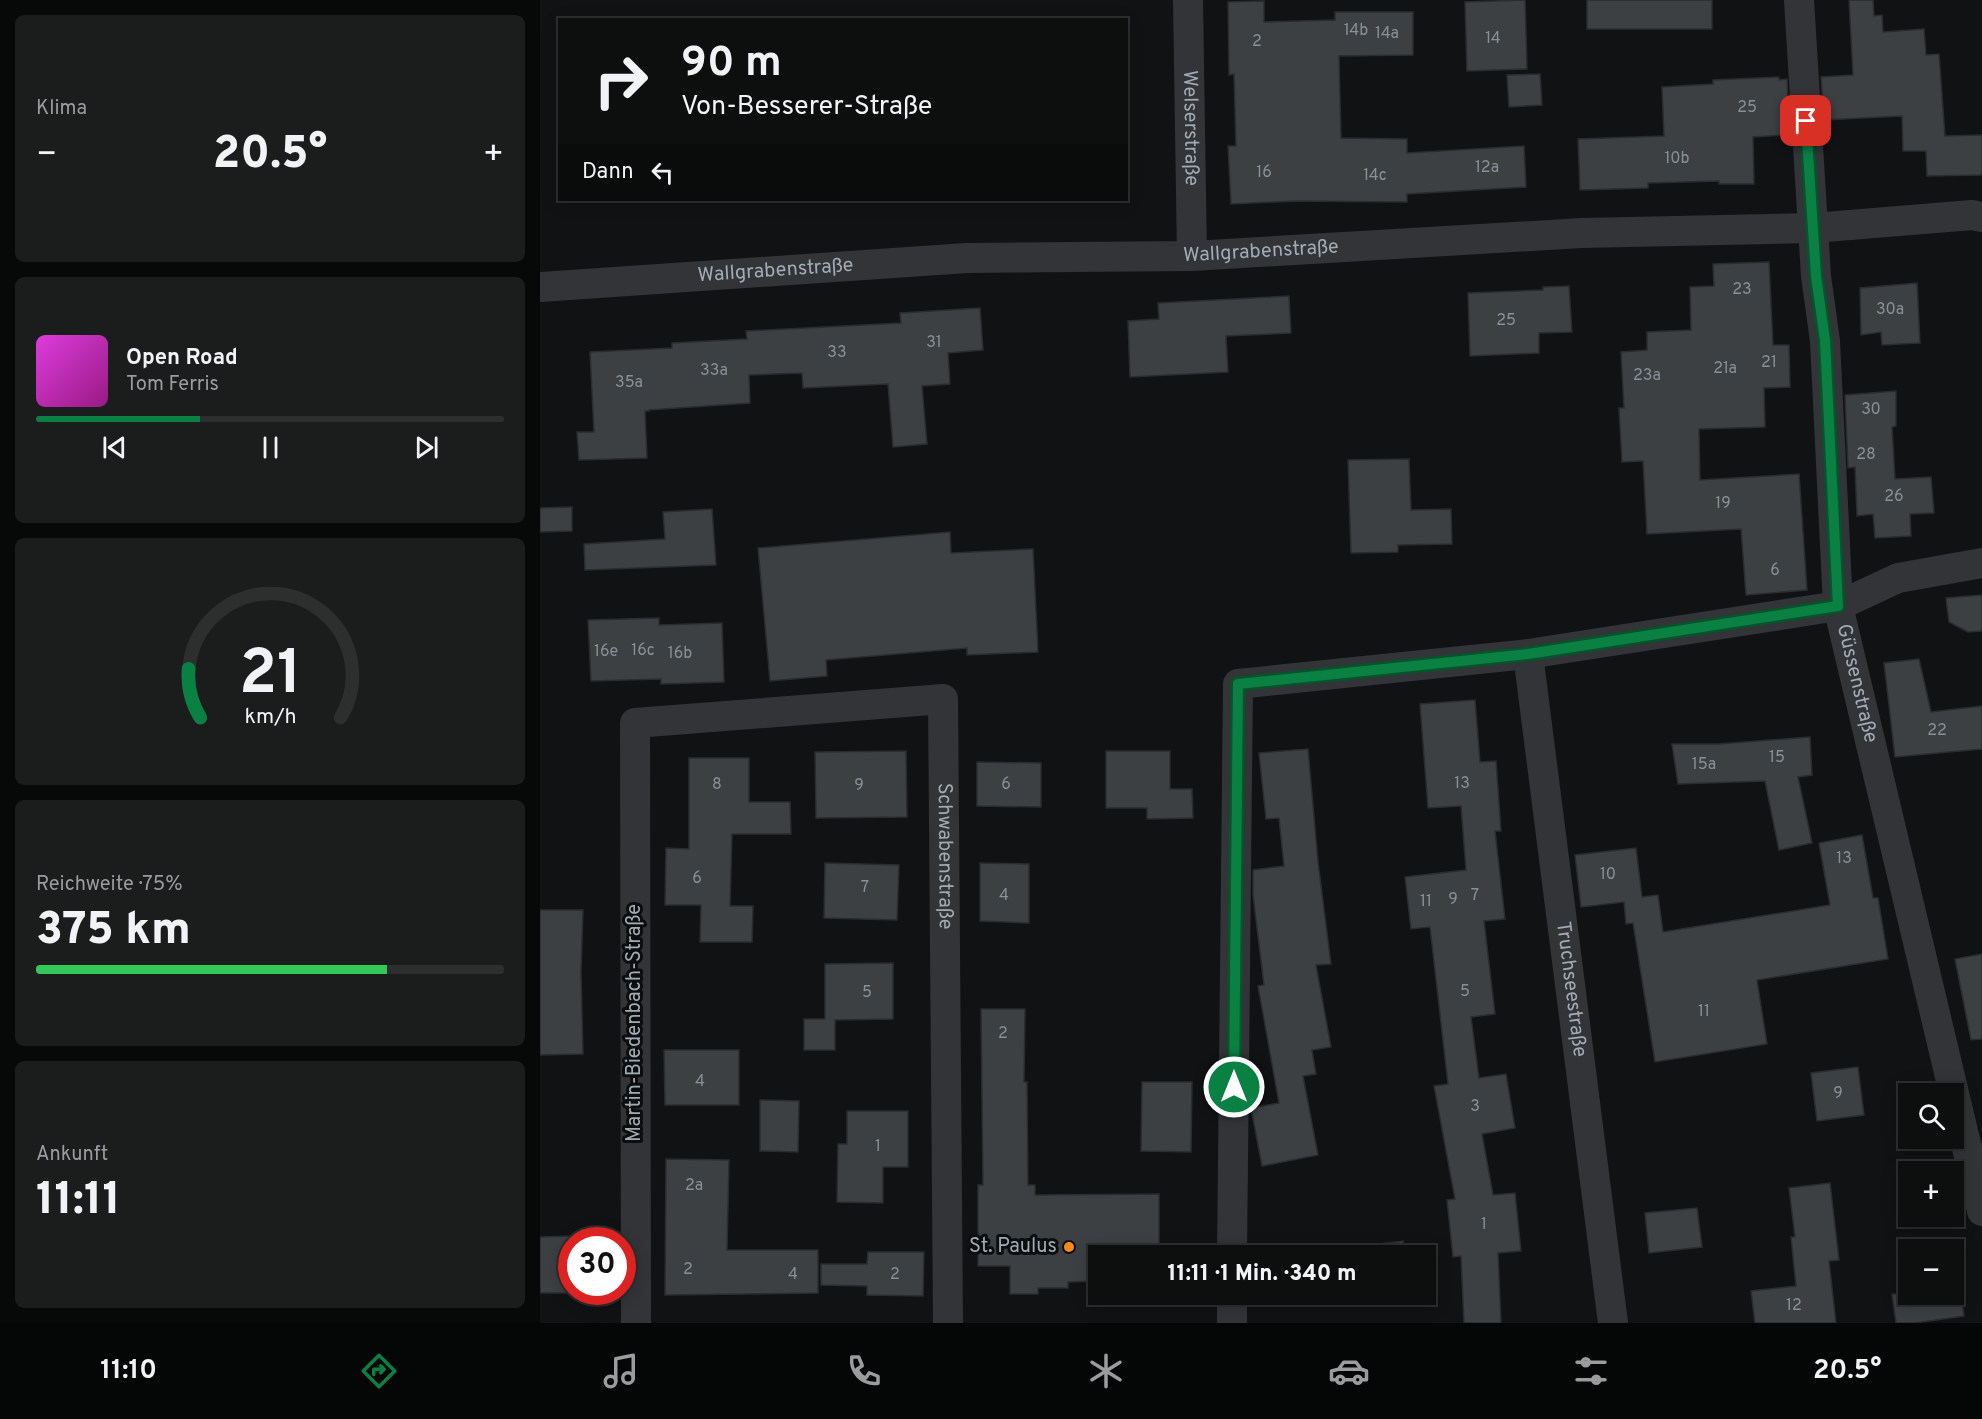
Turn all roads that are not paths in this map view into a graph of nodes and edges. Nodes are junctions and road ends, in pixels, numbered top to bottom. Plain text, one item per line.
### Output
1 (1188, 0) edge
2 (1799, 0) edge
3 (1982, 217) edge
4 (1813, 228) junction
5 (1192, 256) junction
6 (540, 287) edge
7 (1982, 563) edge
8 (1838, 606) junction
9 (1528, 654) junction
10 (635, 723) joint
11 (1982, 1211) edge
12 (1232, 1245) edge
13 (1232, 1305) edge
14 (636, 1323) edge
15 (948, 1323) edge
16 (1232, 1323) edge
17 (1613, 1323) edge

1 - 5 street, Welserstraße
2 - 4 street, Güssenstraße
3 - 4 street, Wallgrabenstraße
4 - 5 street, Wallgrabenstraße
4 - 8 street, Güssenstraße
5 - 6 street, Wallgrabenstraße
7 - 8 street
8 - 9 street
8 - 11 street, Güssenstraße
9 - 12 street
9 - 17 street, Truchseestraße
10 - 14 street, Martin-Biedenbach-Straße
10 - 15 street, Schwabenstraße
13 - 16 street

